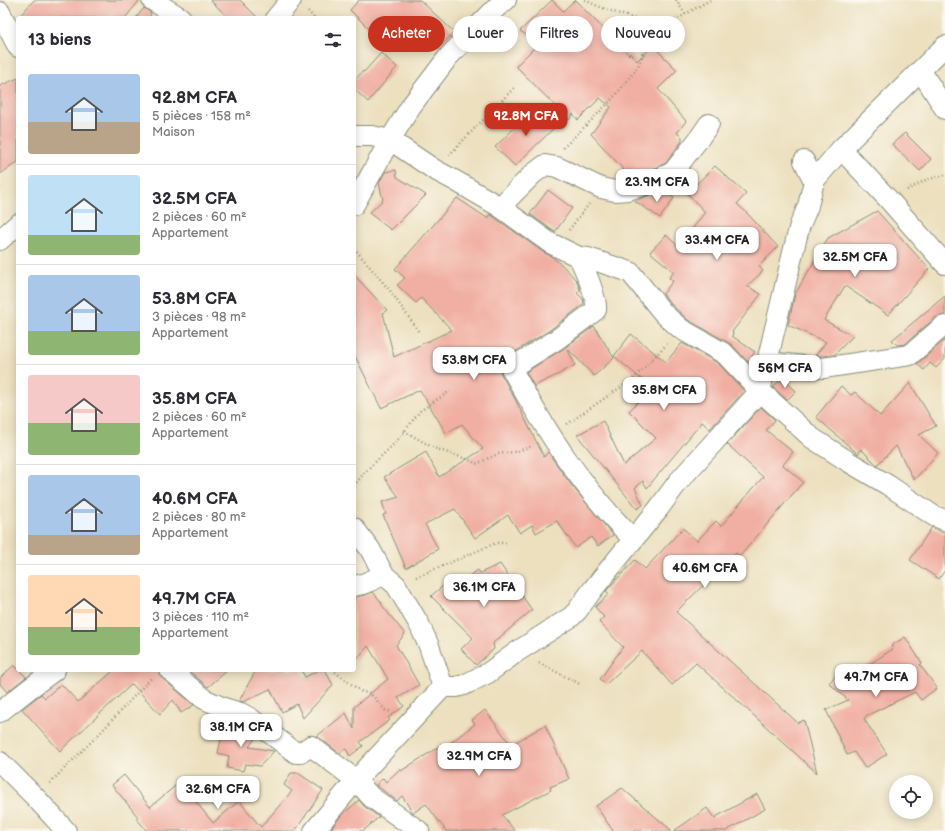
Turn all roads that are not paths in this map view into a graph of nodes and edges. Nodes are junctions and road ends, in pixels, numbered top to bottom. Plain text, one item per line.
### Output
1 (152, 0) edge
2 (291, 0) edge
3 (506, 0) edge
4 (0, 12) edge
5 (178, 16) edge
6 (278, 16) edge
7 (16, 43) edge
8 (945, 46) edge
9 (921, 71) junction
10 (945, 109) edge
11 (709, 124) dead end
12 (356, 138) edge
13 (390, 140) junction
14 (841, 149) junction
15 (804, 161) dead end
16 (814, 181) junction
17 (356, 201) edge
18 (500, 207) junction
19 (16, 226) edge
20 (0, 240) edge
21 (579, 257) junction
22 (945, 264) edge
23 (945, 326) edge
24 (767, 362) junction
25 (760, 391) junction
26 (945, 520) edge
27 (356, 531) edge
28 (633, 539) junction
29 (390, 580) junction
30 (356, 586) edge
31 (53, 672) edge
32 (161, 673) edge
33 (443, 687) junction
34 (0, 712) edge
35 (0, 762) edge
36 (356, 780) junction
37 (66, 831) edge
38 (314, 831) edge
39 (418, 831) edge

1 - 5 street
2 - 6 street
3 - 13 street
4 - 7 street
8 - 9 street
9 - 10 street
9 - 14 street
11 - 18 street
12 - 13 street
13 - 17 street
13 - 18 street
14 - 16 street
14 - 22 street
15 - 16 street
16 - 24 street
18 - 21 street
19 - 20 street
21 - 25 street
21 - 28 street
23 - 24 street
24 - 25 street
25 - 26 street
25 - 28 street
27 - 29 street
28 - 33 street
29 - 30 street
29 - 33 street
31 - 34 street
32 - 36 street
33 - 36 street
35 - 37 street
36 - 38 street
36 - 39 street

